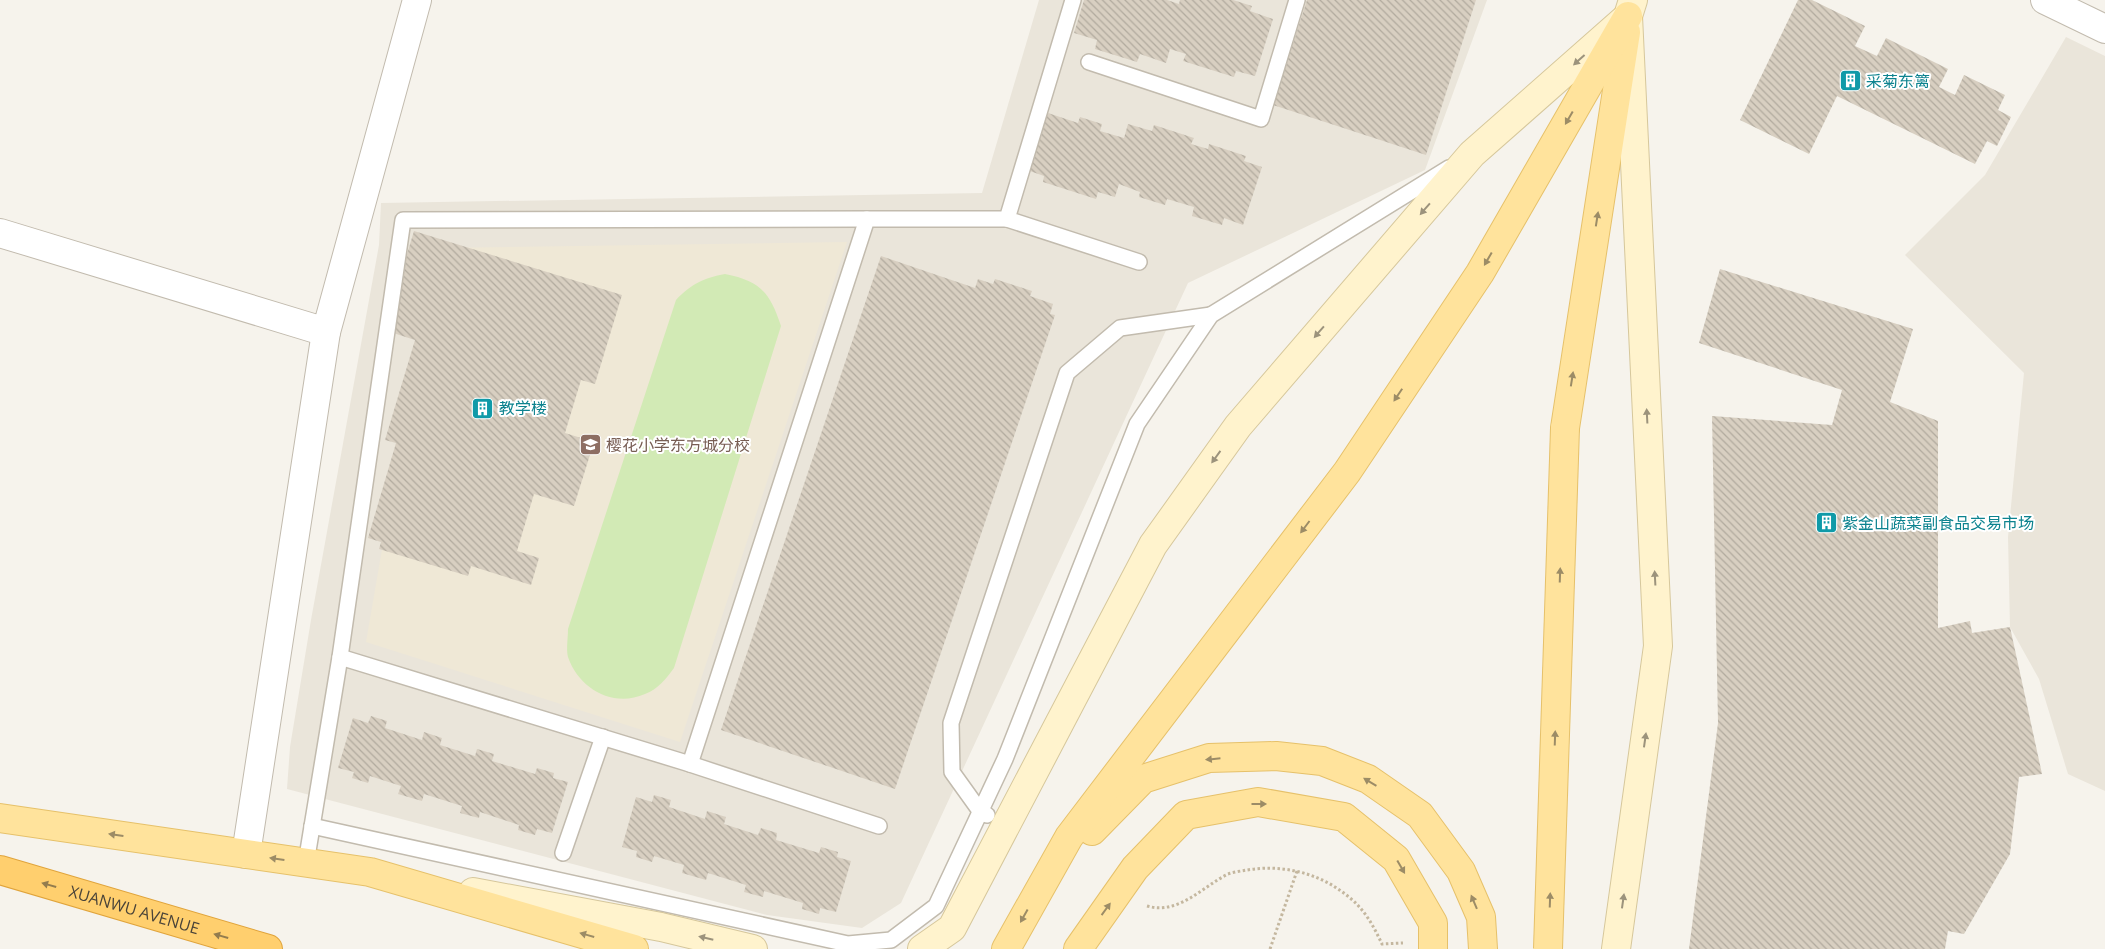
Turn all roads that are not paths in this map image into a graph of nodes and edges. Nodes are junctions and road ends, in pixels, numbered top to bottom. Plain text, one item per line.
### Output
1 (417, 0) edge
2 (1073, 0) edge
3 (1297, 0) edge
4 (2055, 2) edge
5 (1631, 8) edge
6 (2105, 29) edge
7 (1089, 62) dead end
8 (1472, 154) junction
9 (867, 219) junction
10 (1007, 219) junction
11 (0, 233) edge
12 (1139, 262) dead end
13 (1211, 315) junction
14 (326, 332) junction
15 (340, 657) junction
16 (603, 737) junction
17 (690, 764) junction
18 (984, 813) junction
19 (0, 818) edge
20 (312, 826) junction
21 (879, 826) dead end
22 (246, 854) junction
23 (563, 854) dead end
24 (306, 863) junction
25 (0, 870) edge
26 (370, 872) junction
27 (1042, 883) junction
28 (1422, 946) edge
29 (268, 949) edge
30 (634, 949) edge
31 (753, 949) edge
32 (922, 949) edge
33 (1006, 949) edge
34 (1078, 949) edge
35 (1483, 949) edge
36 (1548, 949) edge
37 (1616, 949) edge

1 - 14 street
2 - 10 lane
3 - 7 lane
4 - 6 street
5 -> 8 street
5 -> 27 main road
36 -> 5 main road, bridge
37 -> 5 street
8 - 13 lane
8 -> 32 street
9 - 10 lane
9 - 15 lane
9 - 17 lane
10 - 12 lane
11 - 14 street
13 - 18 lane
13 - 18 lane
14 - 22 street
15 - 16 lane
15 - 20 lane
16 - 17 lane
16 - 23 lane
17 - 21 lane
18 - 20 lane
22 -> 19 main road
20 - 24 lane
24 -> 22 main road
24 - 26 main road
29 -> 25 highway, XUANWU AVENUE
30 -> 26 main road
31 -> 26 street
27 -> 33 main road
35 -> 27 main road
34 -> 28 main road

